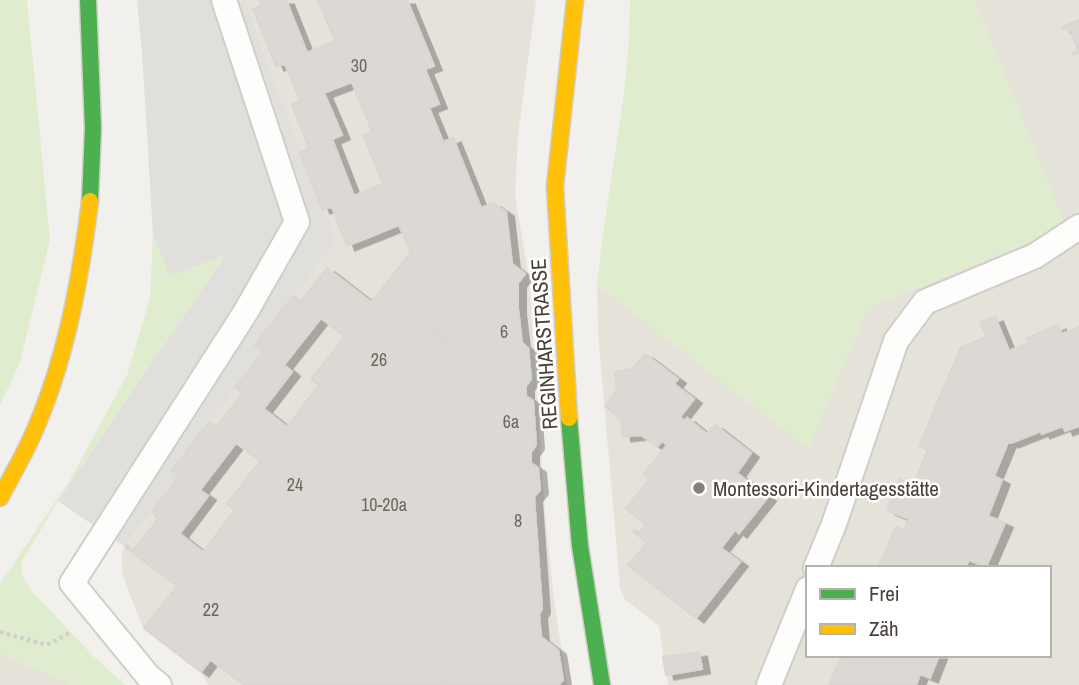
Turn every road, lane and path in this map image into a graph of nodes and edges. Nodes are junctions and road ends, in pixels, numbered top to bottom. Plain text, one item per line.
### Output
1 (88, 0) edge
2 (224, 0) edge
3 (575, 0) edge
4 (1079, 227) edge
5 (0, 498) edge
6 (817, 566) edge
7 (806, 594) edge
8 (0, 632) edge
9 (60, 639) dead end
10 (159, 685) edge
11 (603, 685) edge
12 (769, 685) edge

1 - 5 street
2 - 10 lane
3 - 11 street, REGINHARSTRASSE
4 - 6 lane
7 - 12 lane
8 - 9 path

